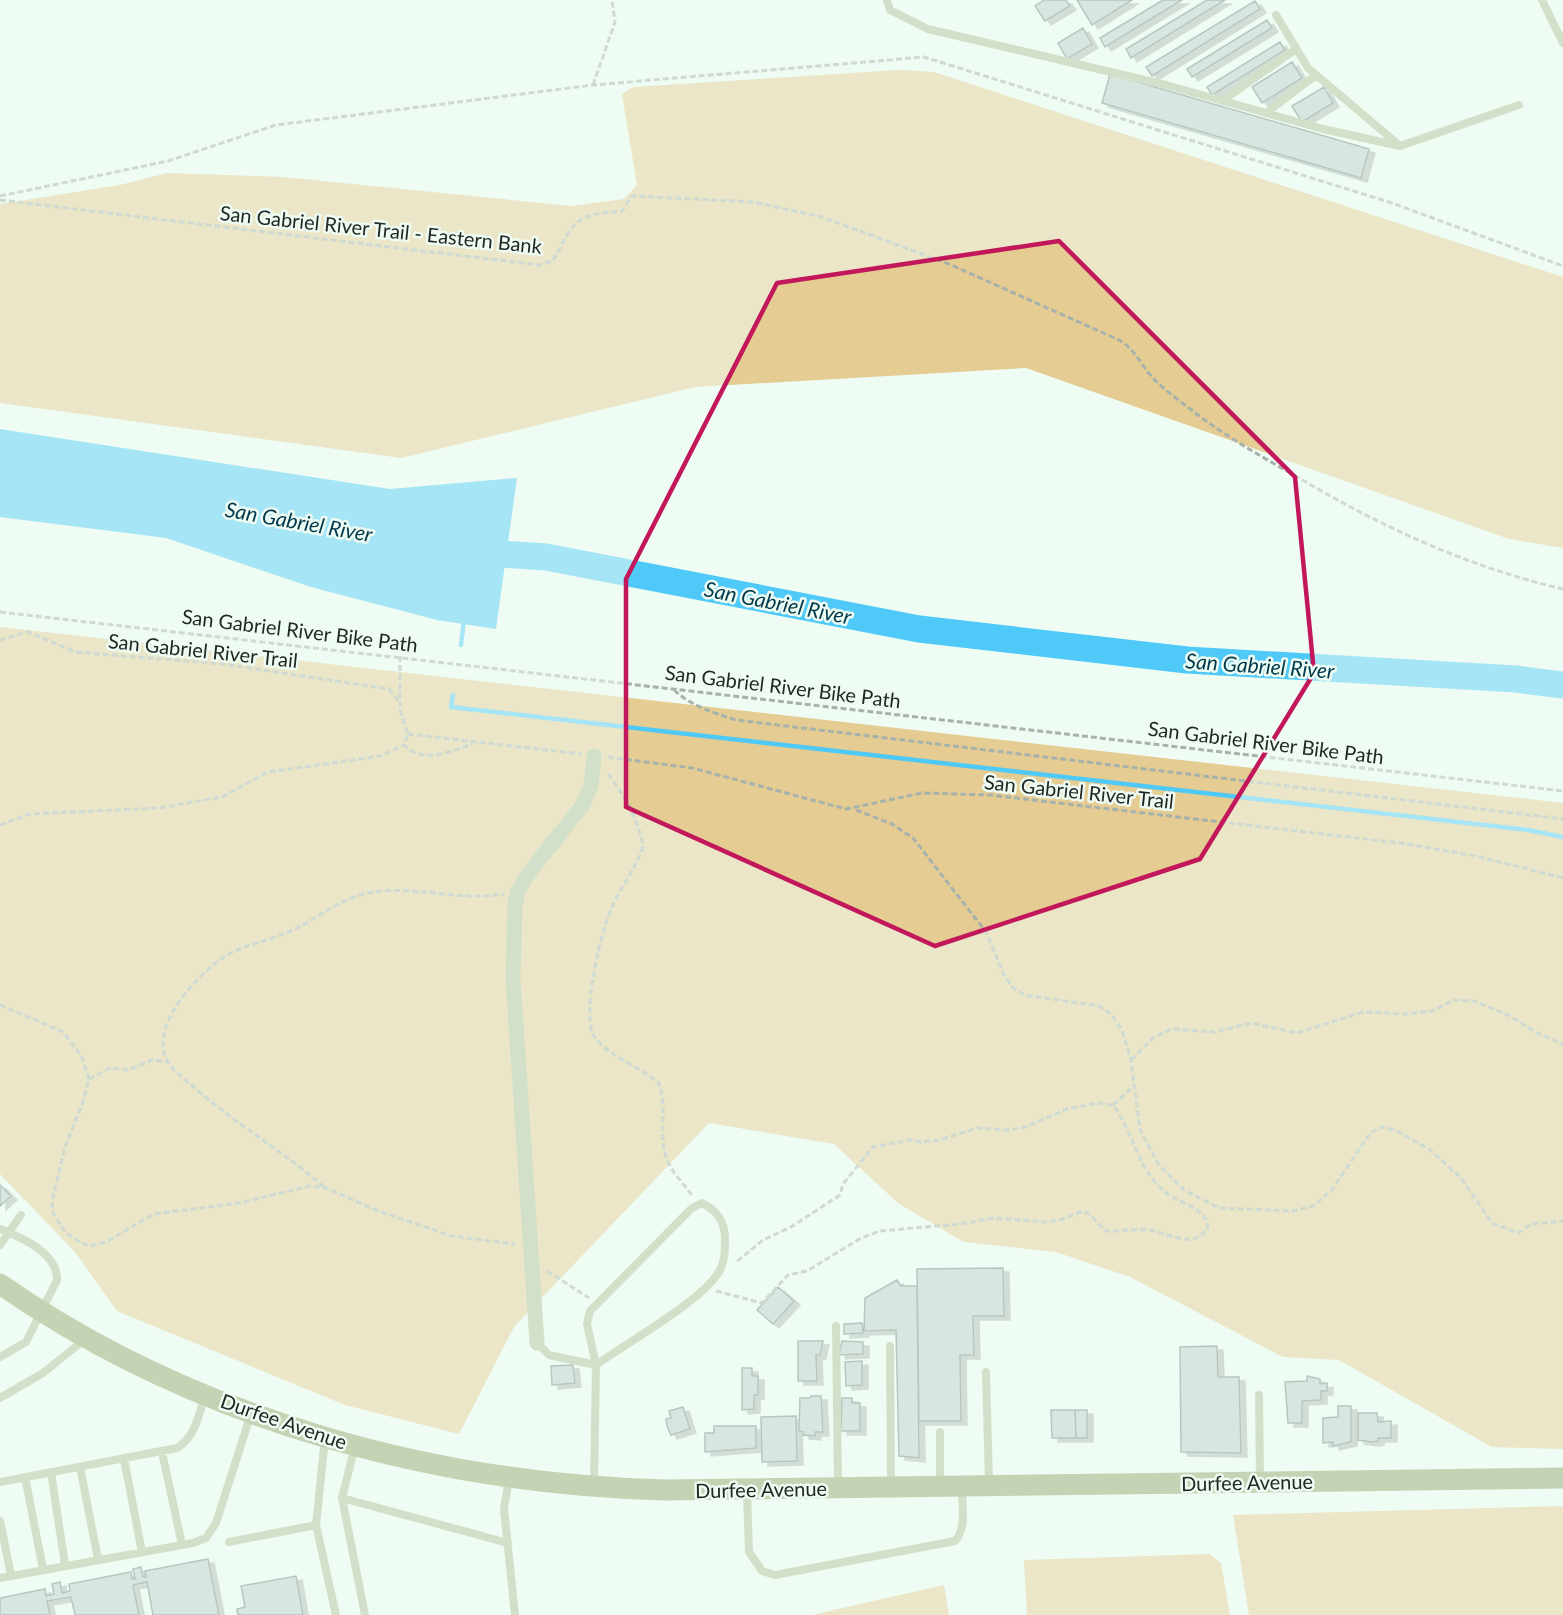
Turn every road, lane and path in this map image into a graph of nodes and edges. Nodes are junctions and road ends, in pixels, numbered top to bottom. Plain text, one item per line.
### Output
1 (612, 0) edge
2 (887, 0) edge
3 (1542, 0) edge
4 (1276, 15) dead end
5 (1563, 43) edge
6 (1296, 49) junction
7 (1316, 75) junction
8 (593, 85) junction
9 (1222, 100) junction
10 (1519, 105) dead end
11 (1266, 113) junction
12 (1400, 146) junction
13 (0, 198) edge
14 (1563, 266) edge
15 (1563, 590) edge
16 (0, 612) edge
17 (0, 640) edge
18 (400, 656) junction
19 (673, 688) junction
20 (400, 703) junction
21 (408, 734) junction
22 (473, 743) junction
23 (404, 745) junction
24 (594, 756) junction
25 (1563, 791) edge
26 (854, 809) junction
27 (1563, 819) edge
28 (0, 825) edge
29 (1563, 878) edge
30 (518, 891) junction
31 (0, 1005) edge
32 (1563, 1044) edge
33 (1131, 1060) junction
34 (168, 1062) junction
35 (89, 1078) junction
36 (1133, 1087) junction
37 (1113, 1106) junction
38 (326, 1188) junction
39 (1208, 1204) junction
40 (697, 1206) junction
41 (1202, 1213) junction
42 (21, 1215) dead end
43 (1563, 1221) edge
44 (0, 1229) edge
45 (9, 1232) junction
46 (0, 1245) edge
47 (532, 1259) junction
48 (730, 1270) dead end
49 (721, 1283) dead end
50 (6, 1291) edge
51 (595, 1304) junction
52 (42, 1311) junction
53 (836, 1326) dead end
54 (88, 1337) junction
55 (537, 1343) joint
56 (890, 1346) dead end
57 (0, 1357) edge
58 (596, 1365) junction
59 (986, 1372) dead end
60 (206, 1394) junction
61 (1259, 1395) dead end
62 (0, 1398) edge
63 (252, 1413) junction
64 (939, 1432) dead end
65 (325, 1436) junction
66 (355, 1445) junction
67 (162, 1452) junction
68 (124, 1459) junction
69 (80, 1467) junction
70 (51, 1472) junction
71 (25, 1477) junction
72 (509, 1478) junction
73 (1563, 1478) edge
74 (1260, 1481) junction
75 (0, 1482) edge
76 (891, 1487) junction
77 (962, 1487) junction
78 (594, 1488) junction
79 (838, 1488) junction
80 (940, 1488) junction
81 (989, 1488) junction
82 (747, 1489) junction
83 (342, 1498) junction
84 (0, 1521) edge
85 (316, 1525) junction
86 (229, 1542) dead end
87 (508, 1543) junction
88 (182, 1545) junction
89 (142, 1551) junction
90 (98, 1559) junction
91 (65, 1565) junction
92 (43, 1569) junction
93 (11, 1575) junction
94 (0, 1578) edge
95 (336, 1615) edge
96 (365, 1615) edge
97 (515, 1615) edge

1 - 8 path
2 - 9 lane
3 - 5 lane
4 - 6 lane
6 - 7 lane
6 - 9 lane
7 - 11 lane
7 - 12 lane
8 - 13 path
8 - 14 path
9 - 11 lane
10 - 12 lane
11 - 12 lane
13 - 15 path, San Gabriel River Trail - Eastern Bank
16 - 18 path, San Gabriel River Bike Path
17 - 20 path, San Gabriel River Trail
18 - 19 path, San Gabriel River Bike Path
18 - 20 path
19 - 25 path, San Gabriel River Bike Path
19 - 27 path
20 - 21 path
21 - 22 path, San Gabriel River Trail
21 - 23 path
22 - 23 path
22 - 24 path, San Gabriel River Trail
23 - 28 path
24 - 26 path, San Gabriel River Trail
24 - 30 street
24 - 40 path
26 - 29 path, San Gabriel River Trail
26 - 33 path
30 - 34 path
30 - 47 street
31 - 35 path
32 - 33 path
33 - 36 path
34 - 35 path
34 - 38 path
35 - 38 path
36 - 37 path
36 - 39 path
37 - 41 path
37 - 48 path
38 - 47 path
39 - 41 path
39 - 43 path
40 - 51 lane
40 - 58 lane
41 - 49 path
42 - 45 lane
44 - 45 lane
45 - 46 lane
45 - 52 lane
47 - 51 path
47 - 55 street
50 - 52 main road, Durfee Avenue
51 - 58 lane
52 - 54 main road, Durfee Avenue
52 - 57 lane
53 - 79 lane
54 - 60 main road, Durfee Avenue
54 - 62 lane
55 - 58 lane
56 - 76 lane
58 - 78 lane
59 - 81 lane
60 - 63 main road, Durfee Avenue
60 - 67 lane
61 - 74 lane
63 - 65 main road, Durfee Avenue
63 - 88 lane
64 - 80 lane
65 - 66 main road, Durfee Avenue
65 - 85 lane
66 - 72 main road, Durfee Avenue
66 - 83 lane
67 - 68 lane
67 - 88 lane
68 - 69 lane
68 - 89 lane
69 - 70 lane
69 - 90 lane
70 - 71 lane
70 - 91 lane
71 - 75 lane
71 - 92 lane
72 - 78 main road, Durfee Avenue
72 - 87 lane
73 - 74 main road, Durfee Avenue
74 - 81 main road, Durfee Avenue
76 - 79 main road, Durfee Avenue
76 - 80 main road, Durfee Avenue
77 - 80 main road, Durfee Avenue
77 - 81 main road, Durfee Avenue
77 - 82 lane
78 - 82 main road, Durfee Avenue
79 - 82 main road, Durfee Avenue
83 - 87 lane
83 - 96 lane
84 - 93 lane
85 - 86 lane
85 - 95 lane
87 - 97 lane
88 - 89 lane
89 - 90 lane
90 - 91 lane
91 - 92 lane
92 - 93 lane
93 - 94 lane

